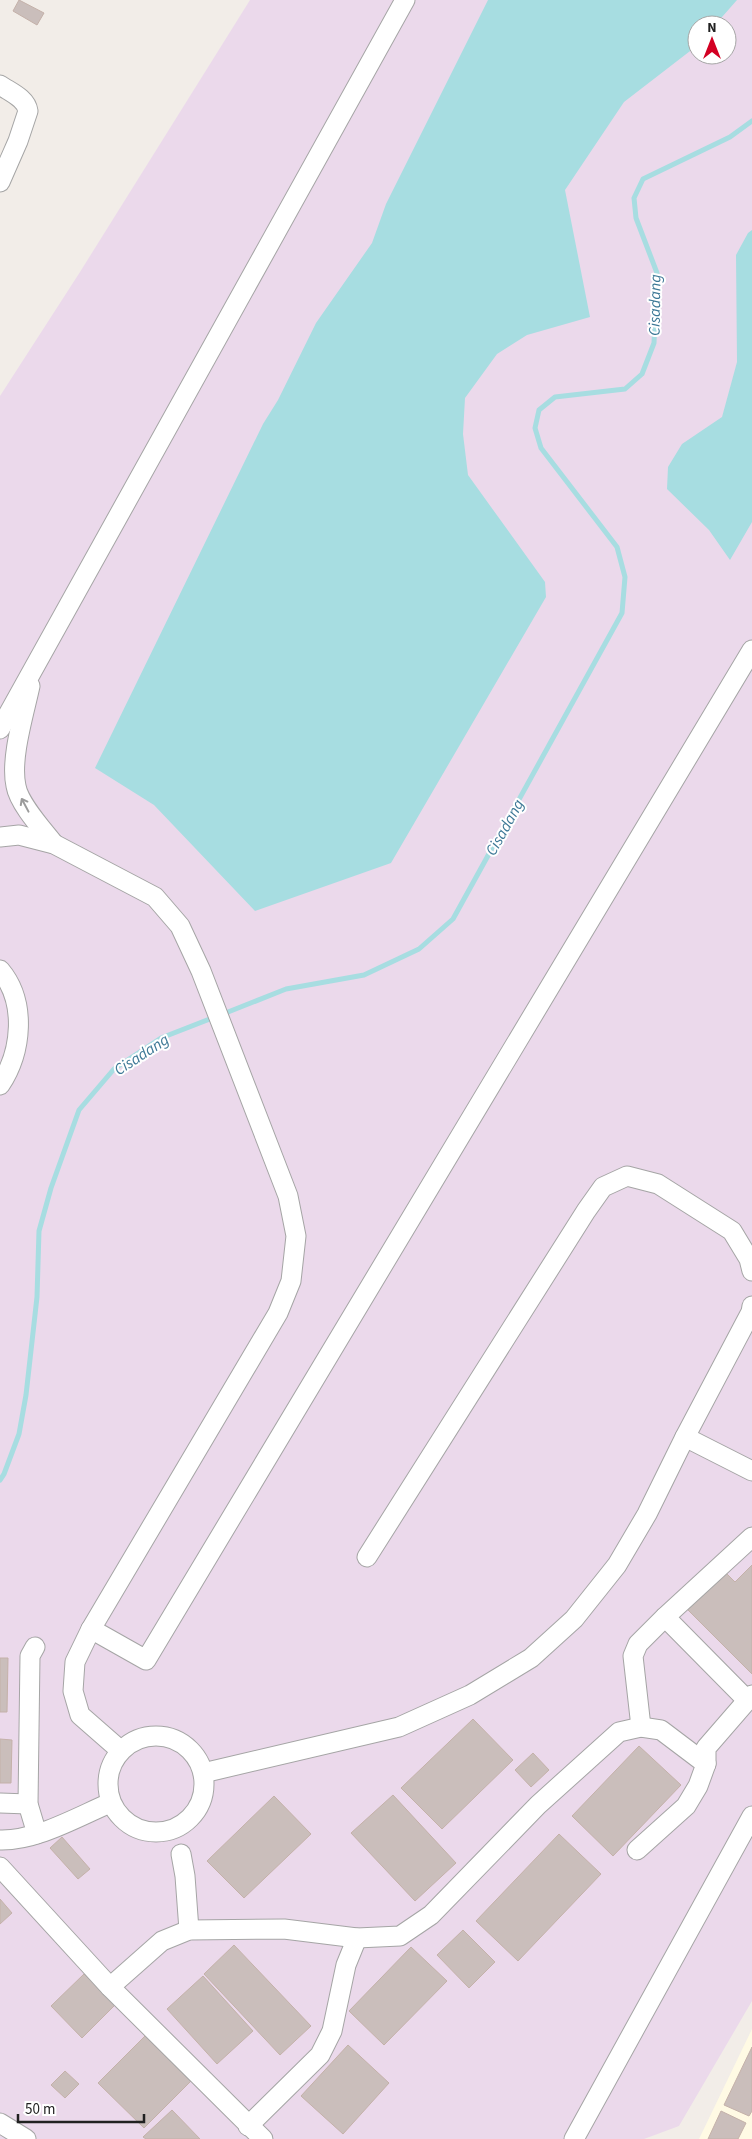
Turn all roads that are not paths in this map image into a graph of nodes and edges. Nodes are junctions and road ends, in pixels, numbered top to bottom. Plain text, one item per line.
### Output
1 (405, 0) edge
2 (0, 85) edge
3 (1, 176) edge
4 (752, 650) edge
5 (34, 668) junction
6 (0, 729) edge
7 (0, 837) edge
8 (54, 844) junction
9 (0, 970) edge
10 (0, 1085) edge
11 (752, 1271) edge
12 (752, 1306) edge
13 (685, 1437) junction
14 (752, 1471) edge
15 (752, 1537) edge
16 (367, 1557) dead end
17 (665, 1617) junction
18 (91, 1629) junction
19 (35, 1647) dead end
20 (749, 1698) edge
21 (640, 1727) junction
22 (120, 1750) junction
23 (706, 1764) junction
24 (203, 1773) junction
25 (0, 1803) edge
26 (110, 1803) junction
27 (28, 1804) junction
28 (752, 1816) edge
29 (37, 1834) junction
30 (0, 1840) edge
31 (638, 1850) dead end
32 (181, 1854) dead end
33 (0, 1867) edge
34 (189, 1930) junction
35 (357, 1938) junction
36 (110, 1987) junction
37 (0, 2122) edge
38 (248, 2126) junction
39 (26, 2139) edge
40 (263, 2139) edge
41 (574, 2139) edge

1 - 5 street
2 - 3 street
4 - 18 street
5 - 6 street
8 -> 5 street
7 - 8 street
8 - 18 street
9 - 10 street
11 - 16 street
12 - 13 street
13 - 14 street
13 - 24 street
15 - 17 street
17 - 20 street
17 - 21 street
18 - 22 street
19 - 27 street
20 - 23 street
21 - 23 street
21 - 35 street
22 - 24 street
22 - 26 street
23 - 31 street
24 - 26 street
25 - 27 street
26 - 29 street
27 - 29 street
28 - 41 street
29 - 30 street
32 - 34 street
33 - 36 street
34 - 35 street
34 - 36 street
35 - 38 street
36 - 38 street
37 - 39 street
38 - 40 street

